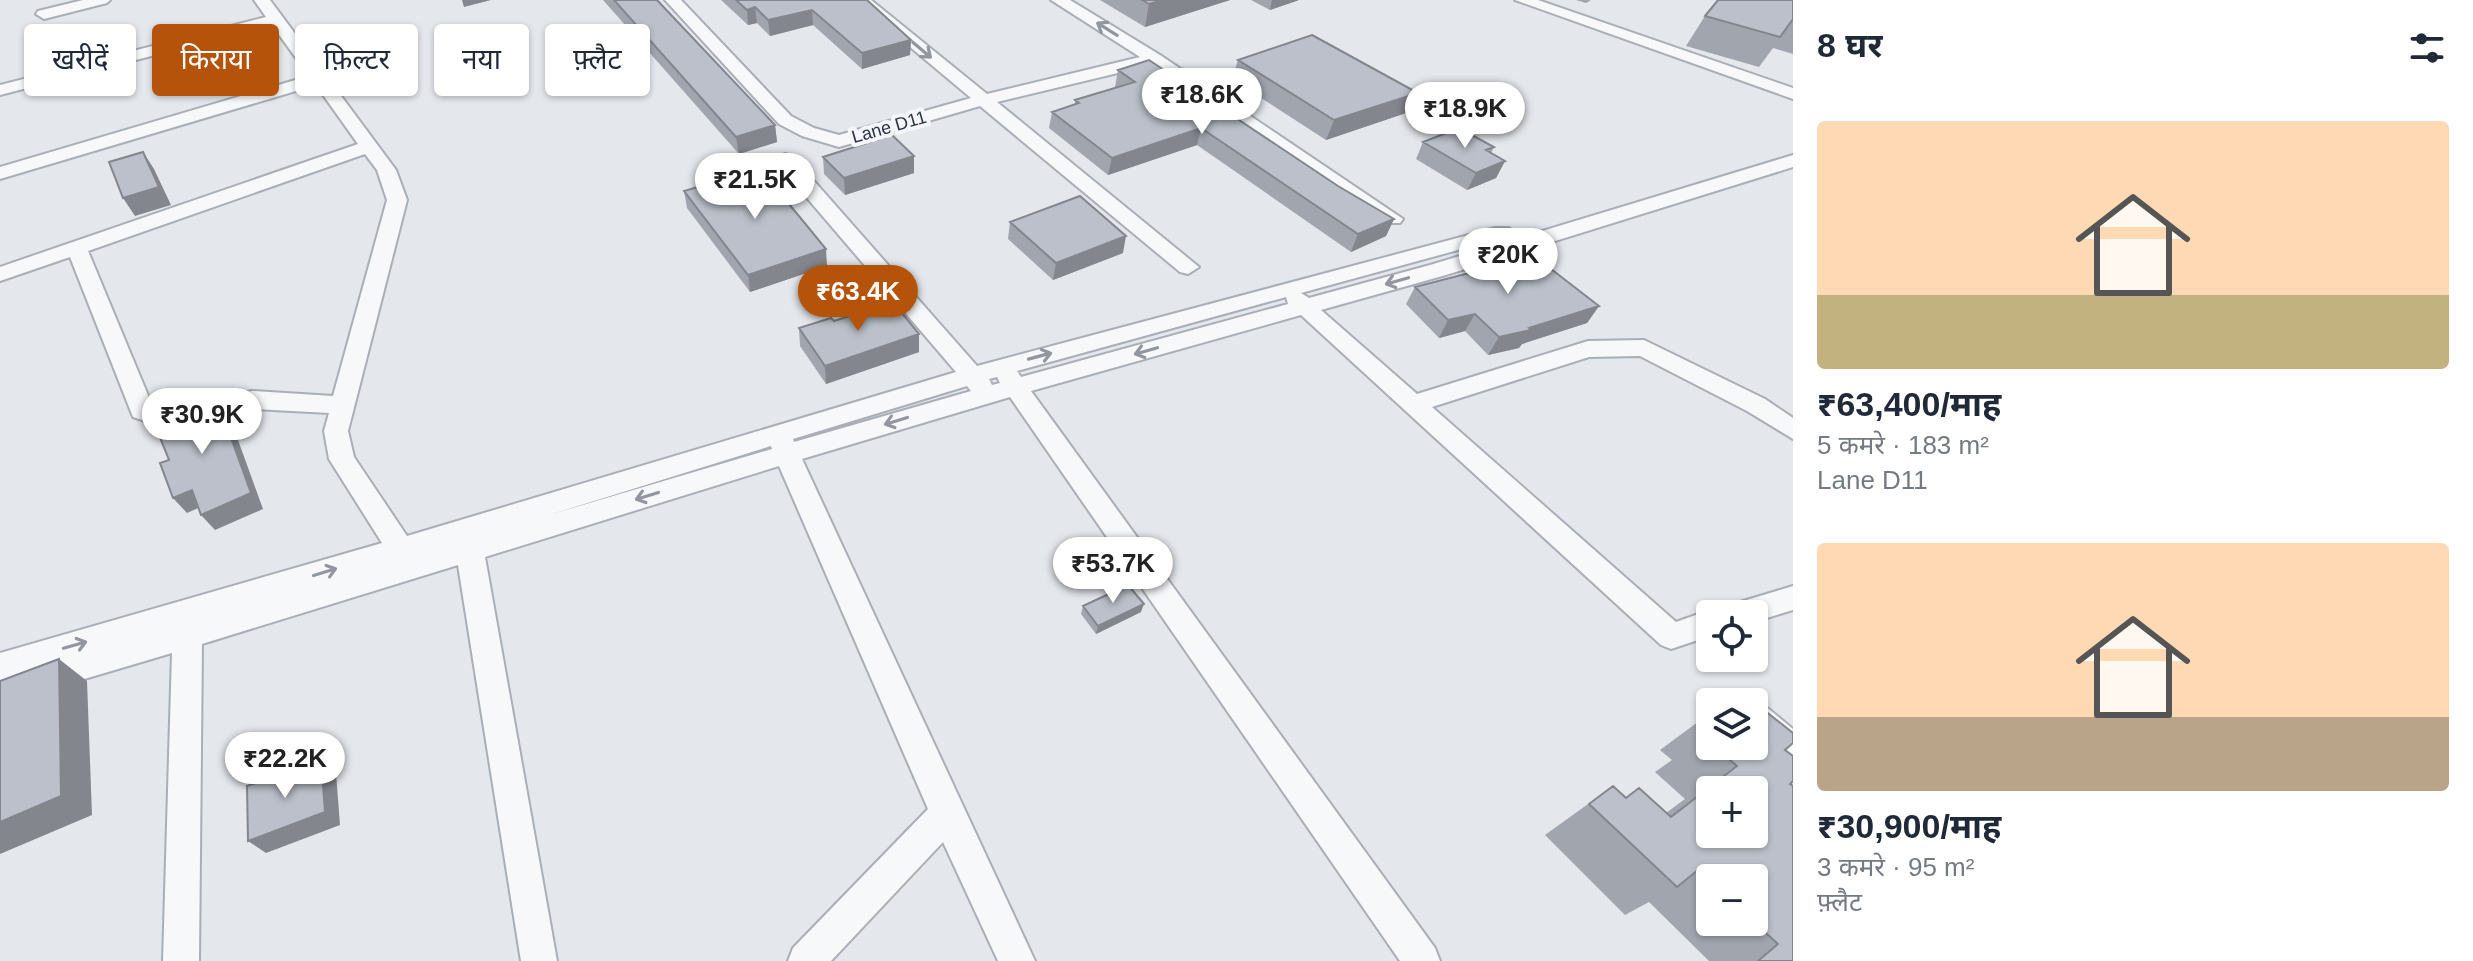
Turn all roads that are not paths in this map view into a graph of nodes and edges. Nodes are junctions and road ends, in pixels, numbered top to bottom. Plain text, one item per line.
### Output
1 (102, 0) edge
2 (262, 0) edge
3 (673, 0) edge
4 (862, 0) edge
5 (1059, 0) edge
6 (1523, 0) edge
7 (44, 14) dead end
8 (275, 19) junction
9 (295, 46) edge
10 (1154, 59) junction
11 (295, 86) edge
12 (0, 90) edge
13 (1793, 94) edge
14 (331, 96) edge
15 (982, 100) junction
16 (1793, 146) edge
17 (368, 147) junction
18 (785, 160) dead end
19 (1793, 161) edge
20 (0, 173) edge
21 (1393, 219) edge
22 (77, 249) junction
23 (1188, 267) dead end
24 (0, 274) edge
25 (1296, 299) junction
26 (971, 376) junction
27 (1002, 383) junction
28 (1413, 404) junction
29 (342, 405) junction
30 (1793, 430) edge
31 (782, 444) junction
32 (468, 540) junction
33 (401, 549) junction
34 (1793, 598) edge
35 (1768, 606) edge
36 (188, 624) junction
37 (1696, 628) edge
38 (0, 666) edge
39 (0, 690) edge
40 (1768, 728) edge
41 (1793, 749) edge
42 (947, 813) junction
43 (181, 961) edge
44 (539, 961) edge
45 (806, 961) edge
46 (1017, 961) edge
47 (1422, 961) edge

1 - 7 street
2 - 8 street
3 - 15 street, Lane D11
4 -> 15 street
10 -> 5 street
6 - 13 street
8 - 9 street
8 - 12 street
10 - 15 street, Lane D11
10 - 21 street
11 - 20 street
14 - 17 street
15 - 23 street
16 - 25 street
17 - 22 street
17 - 29 street
18 - 26 street
19 -> 25 street
22 - 24 street
22 - 29 street
25 - 27 street
25 - 28 street
26 - 27 street
26 - 31 street
27 -> 31 street
27 - 47 street
28 - 30 street
28 - 37 street
29 - 33 street
31 - 32 street
31 - 42 street
32 - 33 street
32 - 36 street
32 - 44 street
36 -> 33 street
34 - 35 street
38 -> 36 street
36 - 39 street
36 - 43 street
40 - 41 street
42 - 45 street
42 - 46 street

